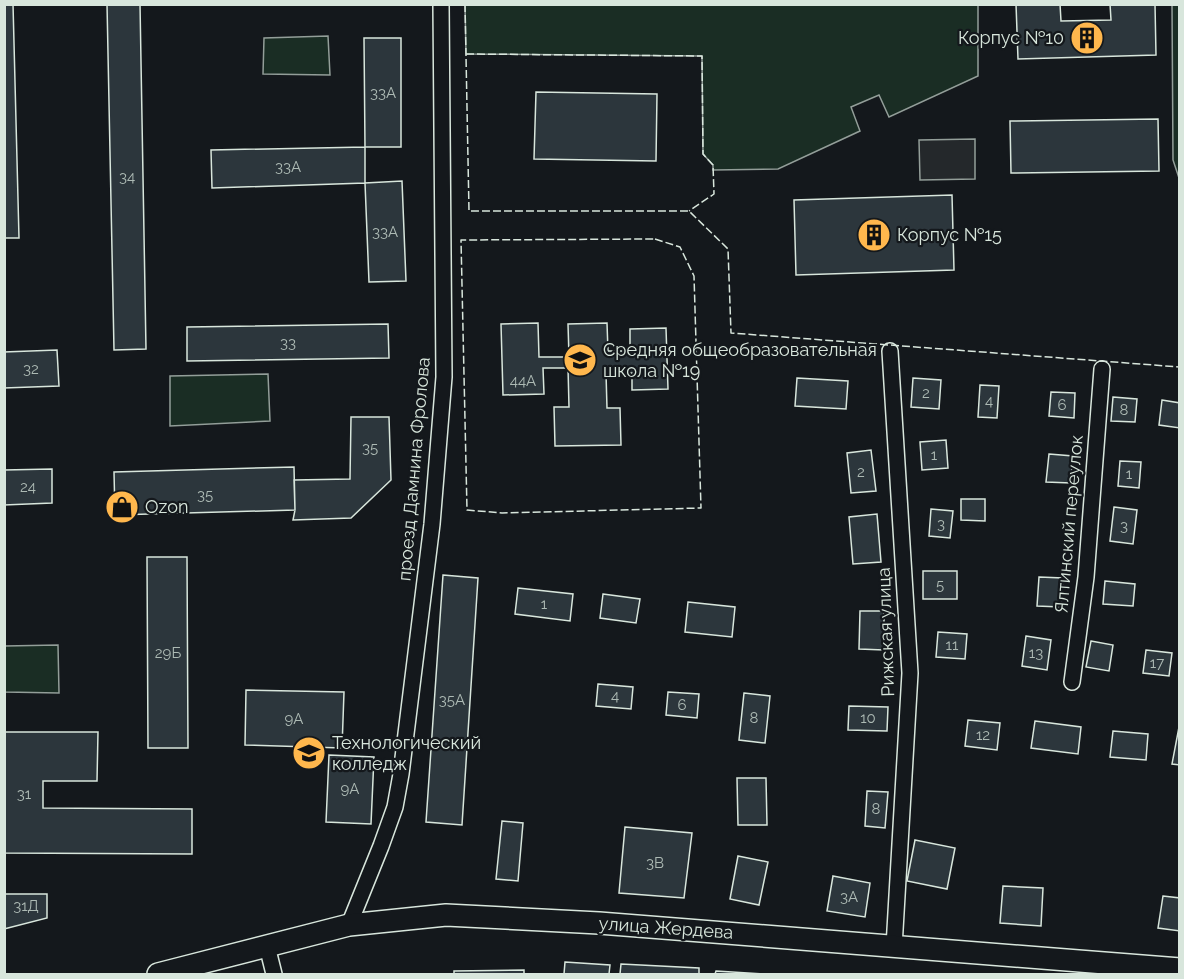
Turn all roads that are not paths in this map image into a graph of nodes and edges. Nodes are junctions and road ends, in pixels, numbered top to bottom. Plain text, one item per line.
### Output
1 (441, 4) edge
2 (890, 351) dead end
3 (1102, 369) dead end
4 (1072, 682) dead end
5 (349, 925) junction
6 (267, 946) junction
7 (894, 946) junction
8 (1179, 969) edge
9 (158, 975) edge
10 (274, 975) edge

1 - 5 street, проезд Дамнина Фролова
2 - 7 street, Рижская улица
3 - 4 street, Ялтинский переулок
5 - 6 main road, улица Жердева
5 - 7 main road, улица Жердева
6 - 9 main road, улица Жердева
6 - 10 street
7 - 8 main road, улица Жердева

